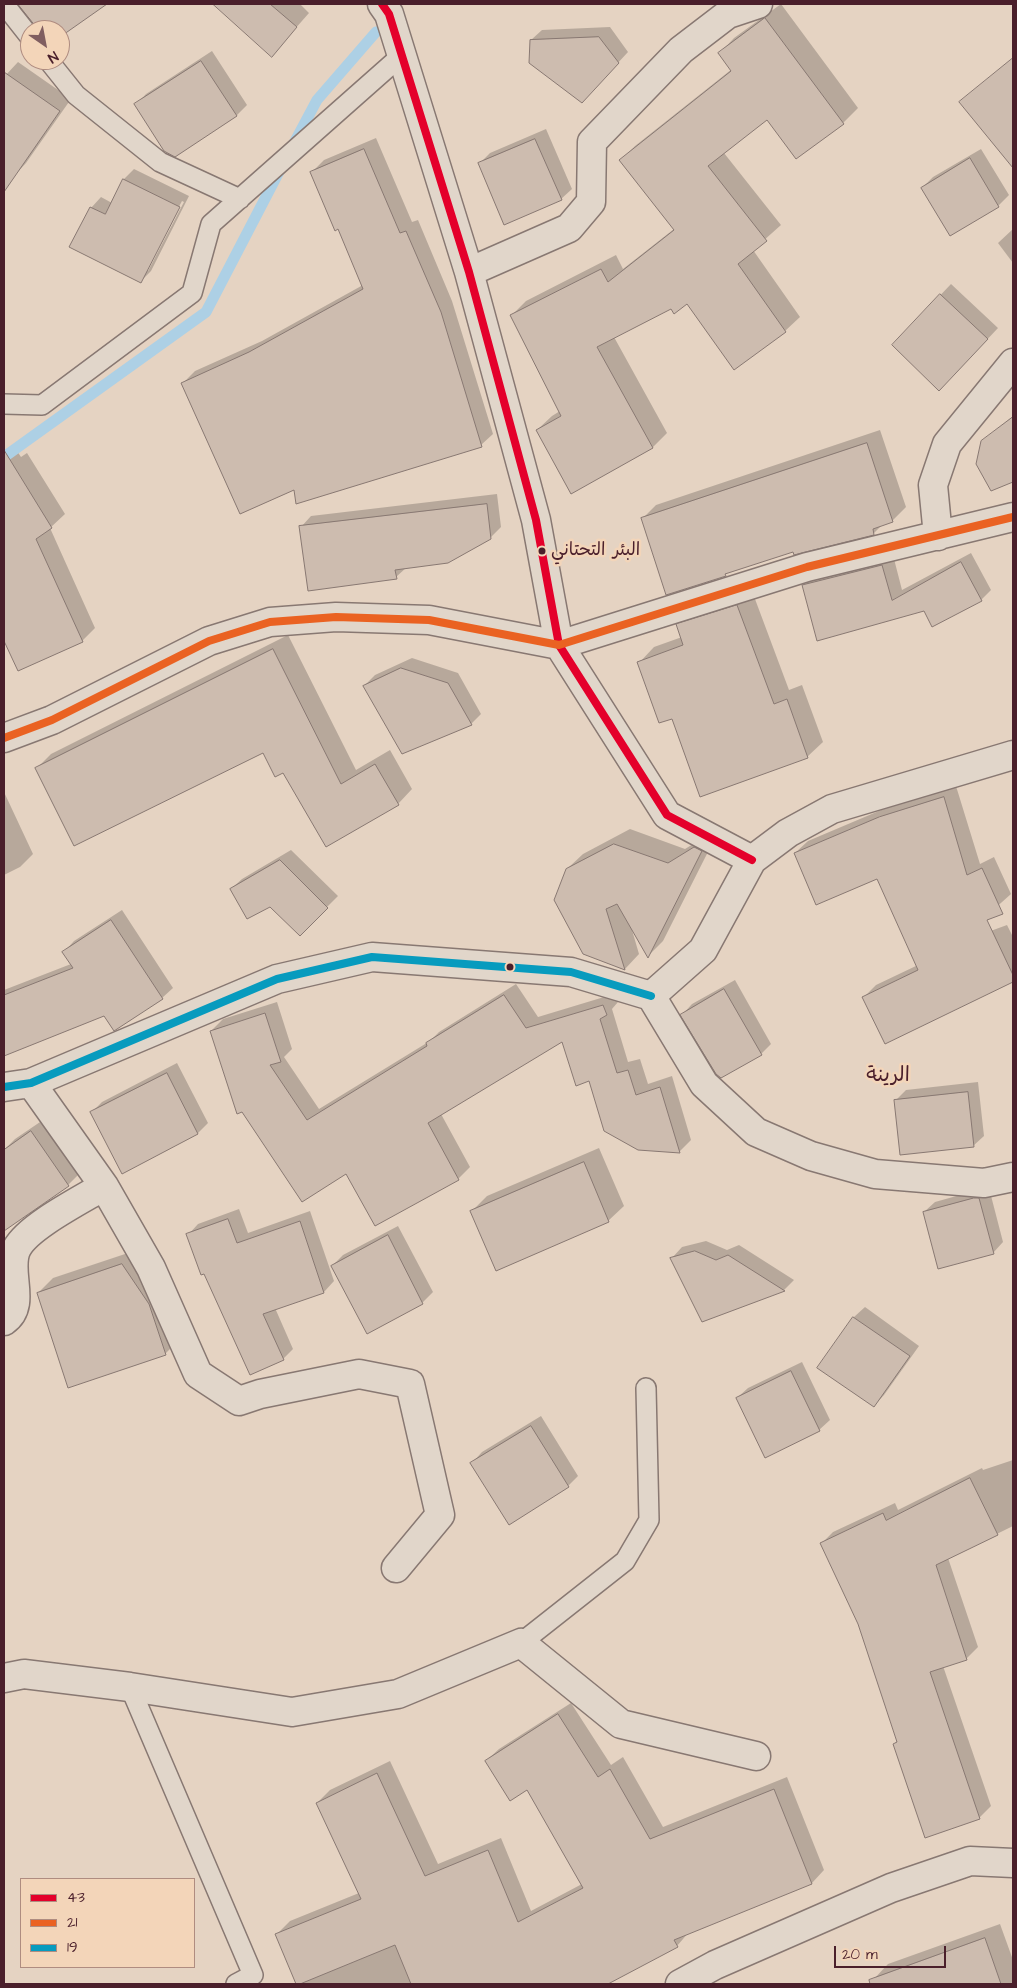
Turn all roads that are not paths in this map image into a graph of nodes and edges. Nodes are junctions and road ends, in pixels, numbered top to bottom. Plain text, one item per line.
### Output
1 (4, 4) edge
2 (382, 4) edge
3 (758, 4) edge
4 (20, 24) edge
5 (402, 56) junction
6 (56, 70) edge
7 (240, 199) junction
8 (469, 272) junction
9 (1013, 363) edge
10 (4, 404) edge
11 (1013, 517) edge
12 (938, 536) junction
13 (559, 645) junction
14 (4, 738) edge
15 (1013, 755) edge
16 (752, 860) junction
17 (651, 996) junction
18 (30, 1083) junction
19 (4, 1087) edge
20 (1013, 1177) edge
21 (104, 1186) junction
22 (4, 1321) edge
23 (646, 1388) dead end
24 (396, 1568) dead end
25 (521, 1643) junction
26 (4, 1678) edge
27 (130, 1687) junction
28 (756, 1756) dead end
29 (1013, 1863) edge
30 (236, 1984) edge
31 (680, 1984) edge

1 - 4 lane
2 - 5 street
3 - 8 street
5 - 7 lane
5 - 8 street
6 - 7 lane
7 - 10 lane
8 - 13 street
9 - 12 street
11 - 12 street
12 - 13 street
13 - 14 street
13 - 16 street
15 - 16 street
16 - 17 street
17 - 18 street
17 - 20 street
18 - 19 street
18 - 21 street
21 - 22 street
21 - 24 street
23 - 25 lane
25 - 27 street
25 - 28 street
26 - 27 street
27 - 30 lane
29 - 31 street

